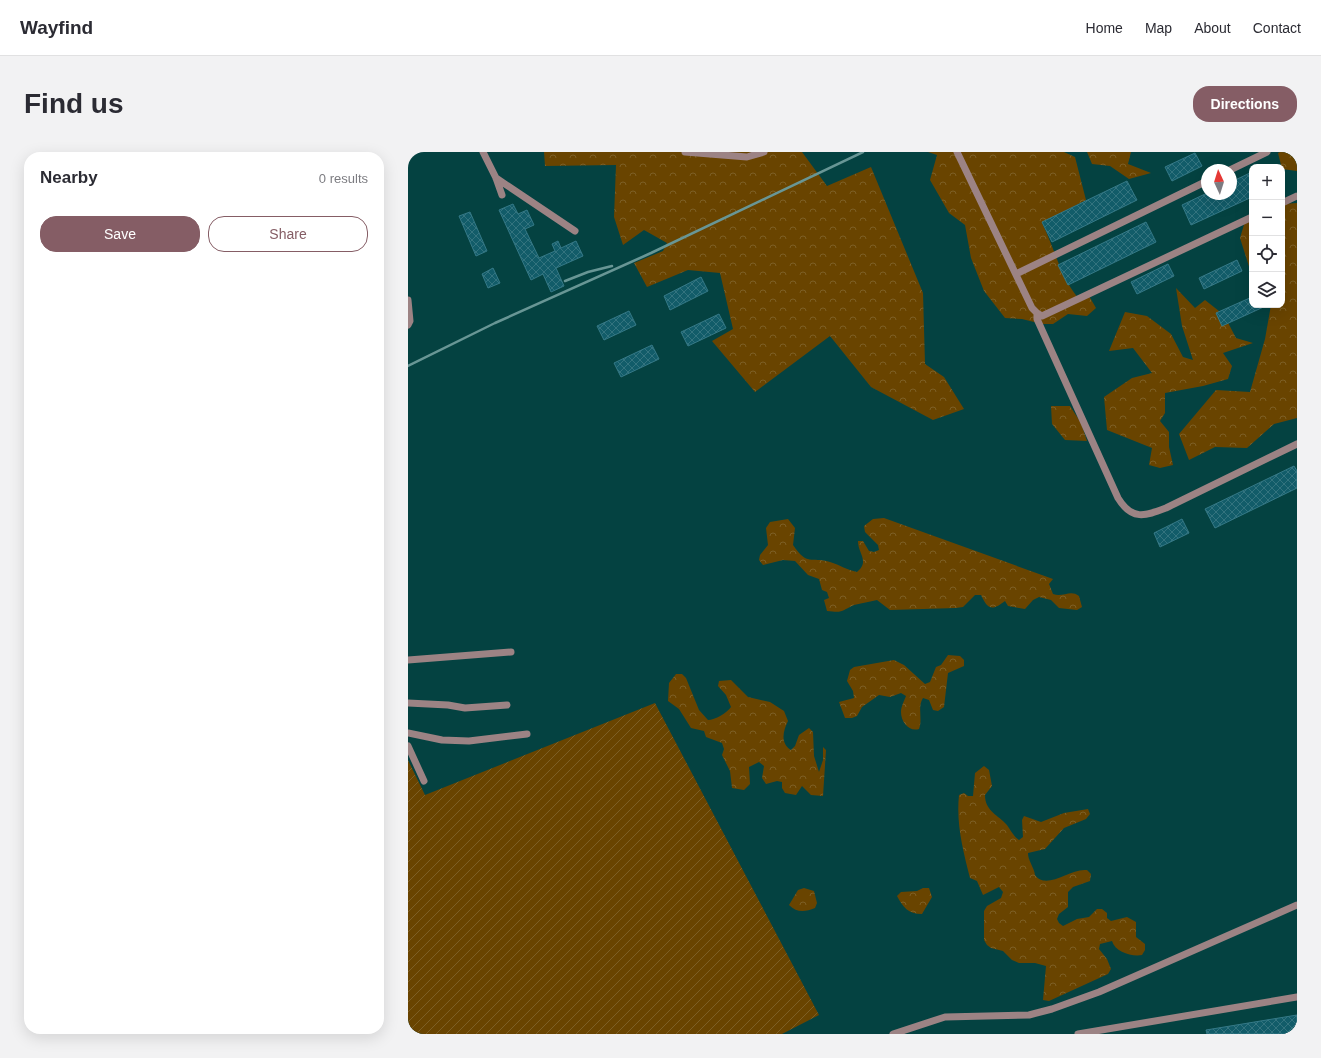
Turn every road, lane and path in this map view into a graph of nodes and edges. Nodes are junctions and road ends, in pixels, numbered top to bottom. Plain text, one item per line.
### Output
1 (483, 152) edge
2 (685, 152) edge
3 (764, 152) edge
4 (957, 152) edge
5 (1267, 152) edge
6 (1237, 167) edge
7 (496, 178) junction
8 (1201, 184) edge
9 (502, 195) dead end
10 (1297, 196) edge
11 (1285, 202) edge
12 (1249, 218) edge
13 (575, 231) dead end
14 (1016, 274) junction
15 (408, 300) edge
16 (1036, 313) junction
17 (408, 325) edge
18 (1297, 444) edge
19 (511, 652) dead end
20 (408, 660) edge
21 (408, 703) edge
22 (507, 705) dead end
23 (408, 733) edge
24 (527, 734) dead end
25 (408, 746) edge
26 (424, 781) dead end
27 (1297, 905) edge
28 (1297, 997) edge
29 (893, 1034) edge
30 (1078, 1034) edge

1 - 7 street
2 - 3 street
4 - 14 street
5 - 6 street
7 - 9 street
7 - 13 street
8 - 14 street
10 - 11 street
12 - 16 street
14 - 16 street
15 - 17 street
16 - 18 street
19 - 20 street
21 - 22 street
23 - 24 street
25 - 26 street
27 - 29 street
28 - 30 street

